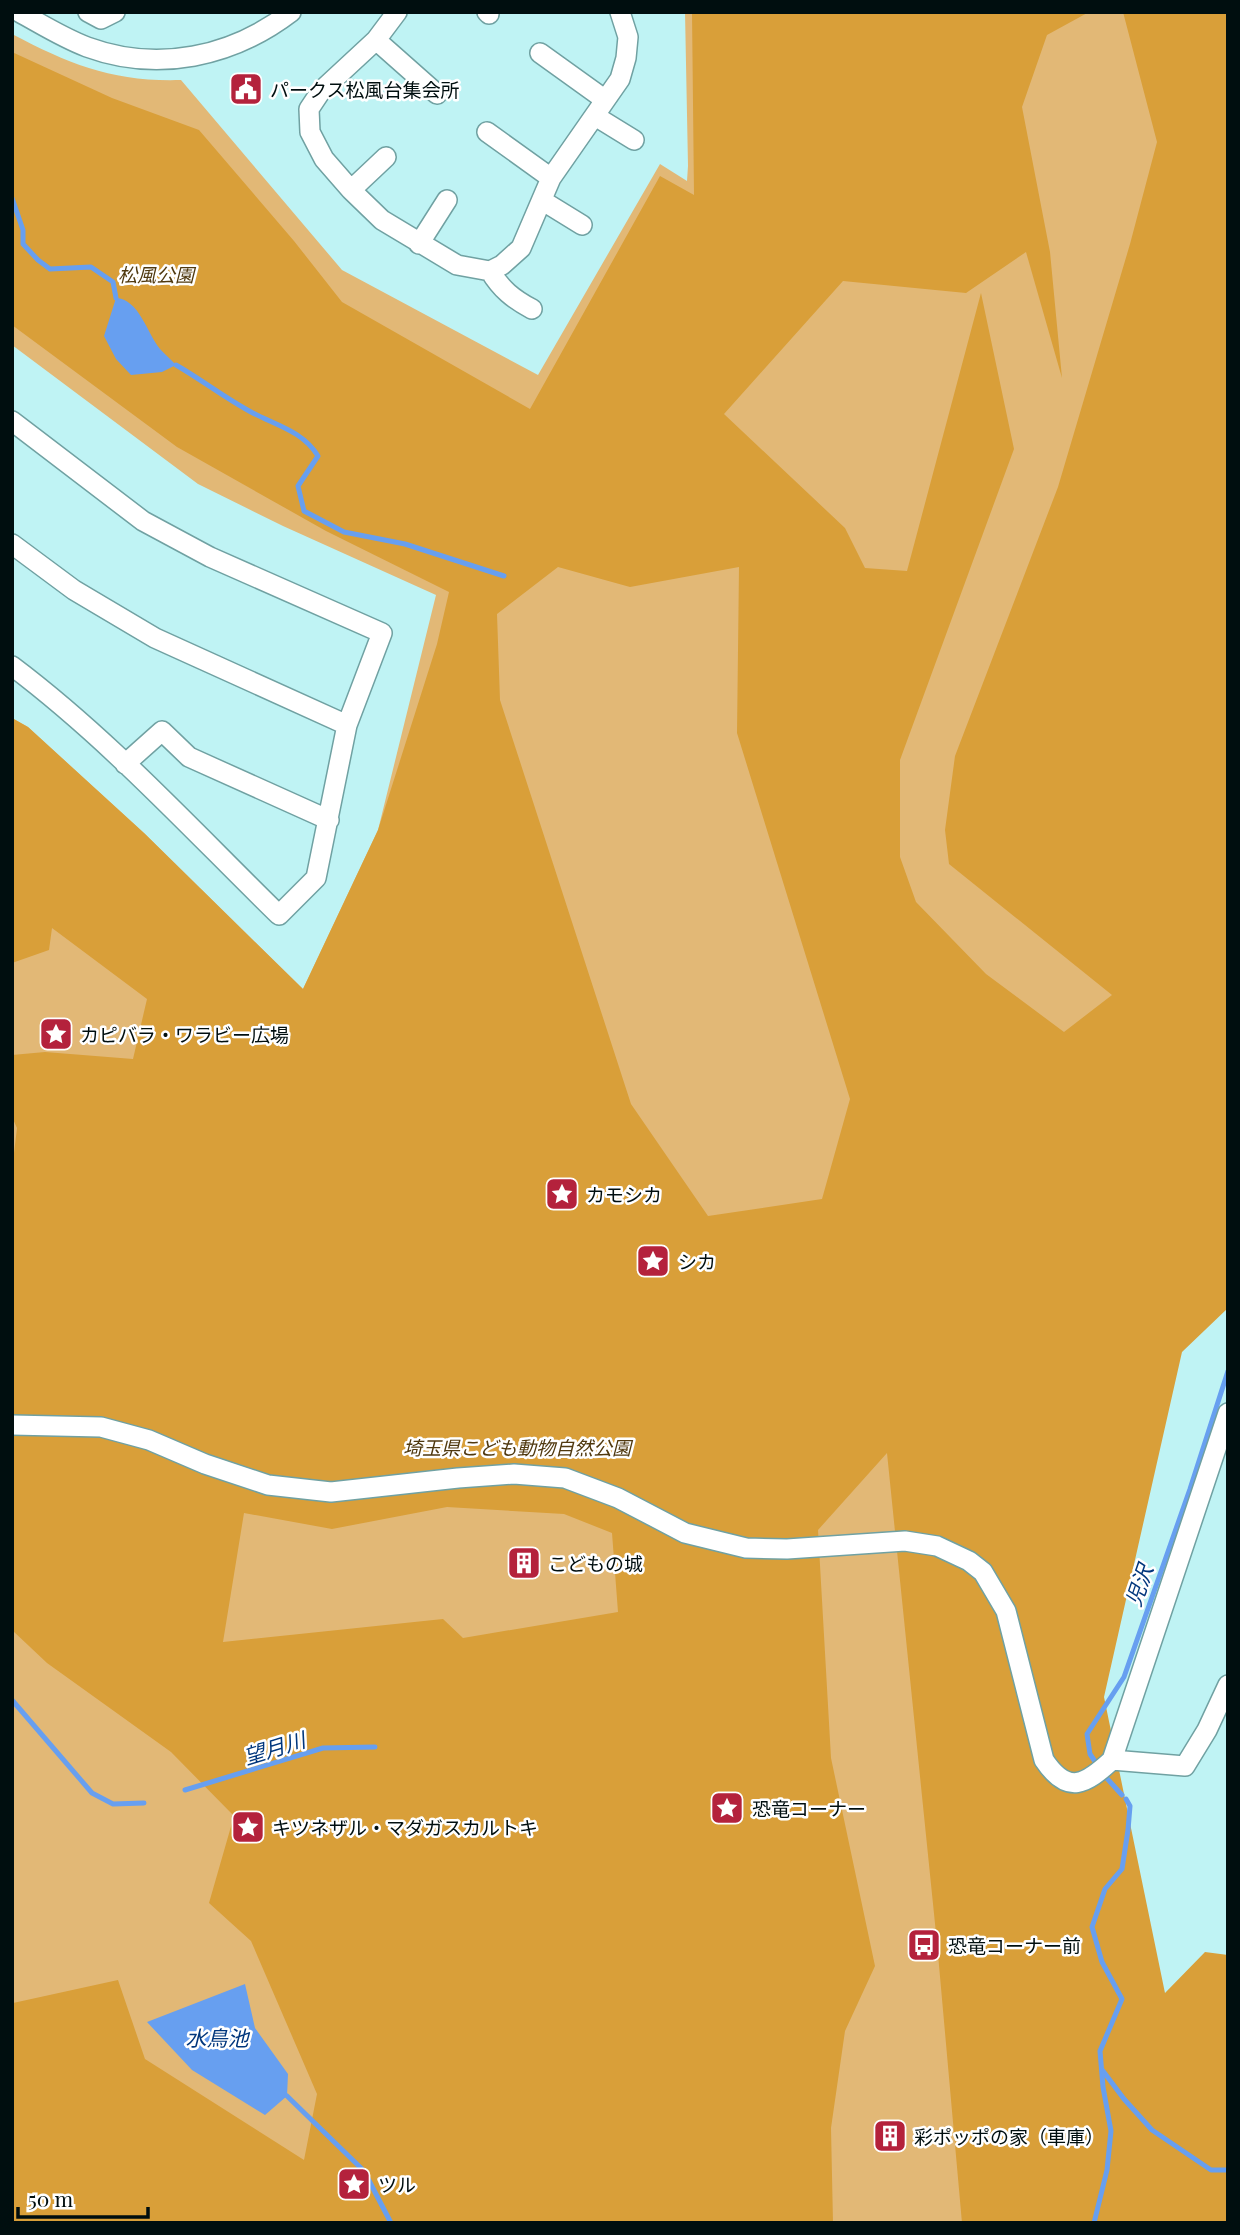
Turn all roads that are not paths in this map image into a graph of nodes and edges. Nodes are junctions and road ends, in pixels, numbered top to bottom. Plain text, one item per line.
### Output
1 (19, 12) edge
2 (115, 12) edge
3 (291, 12) edge
4 (397, 12) edge
5 (620, 12) edge
6 (92, 15) edge
7 (376, 40) junction
8 (86, 47) junction
9 (540, 52) dead end
10 (437, 94) dead end
11 (600, 108) junction
12 (487, 132) dead end
13 (634, 140) dead end
14 (386, 157) dead end
15 (551, 178) junction
16 (351, 190) junction
17 (447, 200) dead end
18 (543, 201) junction
19 (582, 225) dead end
20 (419, 244) junction
21 (489, 271) junction
22 (531, 309) dead end
23 (12, 421) edge
24 (12, 544) edge
25 (12, 666) edge
26 (347, 725) junction
27 (125, 764) junction
28 (330, 820) junction
29 (1228, 1413) edge
30 (12, 1425) edge
31 (1228, 1685) edge
32 (1104, 1767) junction

1 - 8 street
2 - 6 street
3 - 8 street
4 - 7 street
5 - 11 street
6 - 8 street
7 - 10 street
7 - 16 street
9 - 11 street
11 - 13 street
11 - 15 street
12 - 15 street
14 - 16 street
15 - 18 street
16 - 20 street
17 - 20 street
18 - 19 street
18 - 21 street
20 - 21 street
21 - 22 street
23 - 26 street
24 - 26 street
25 - 27 street
26 - 28 street
27 - 28 street
27 - 28 street
29 - 32 street
30 - 32 street
31 - 32 street

